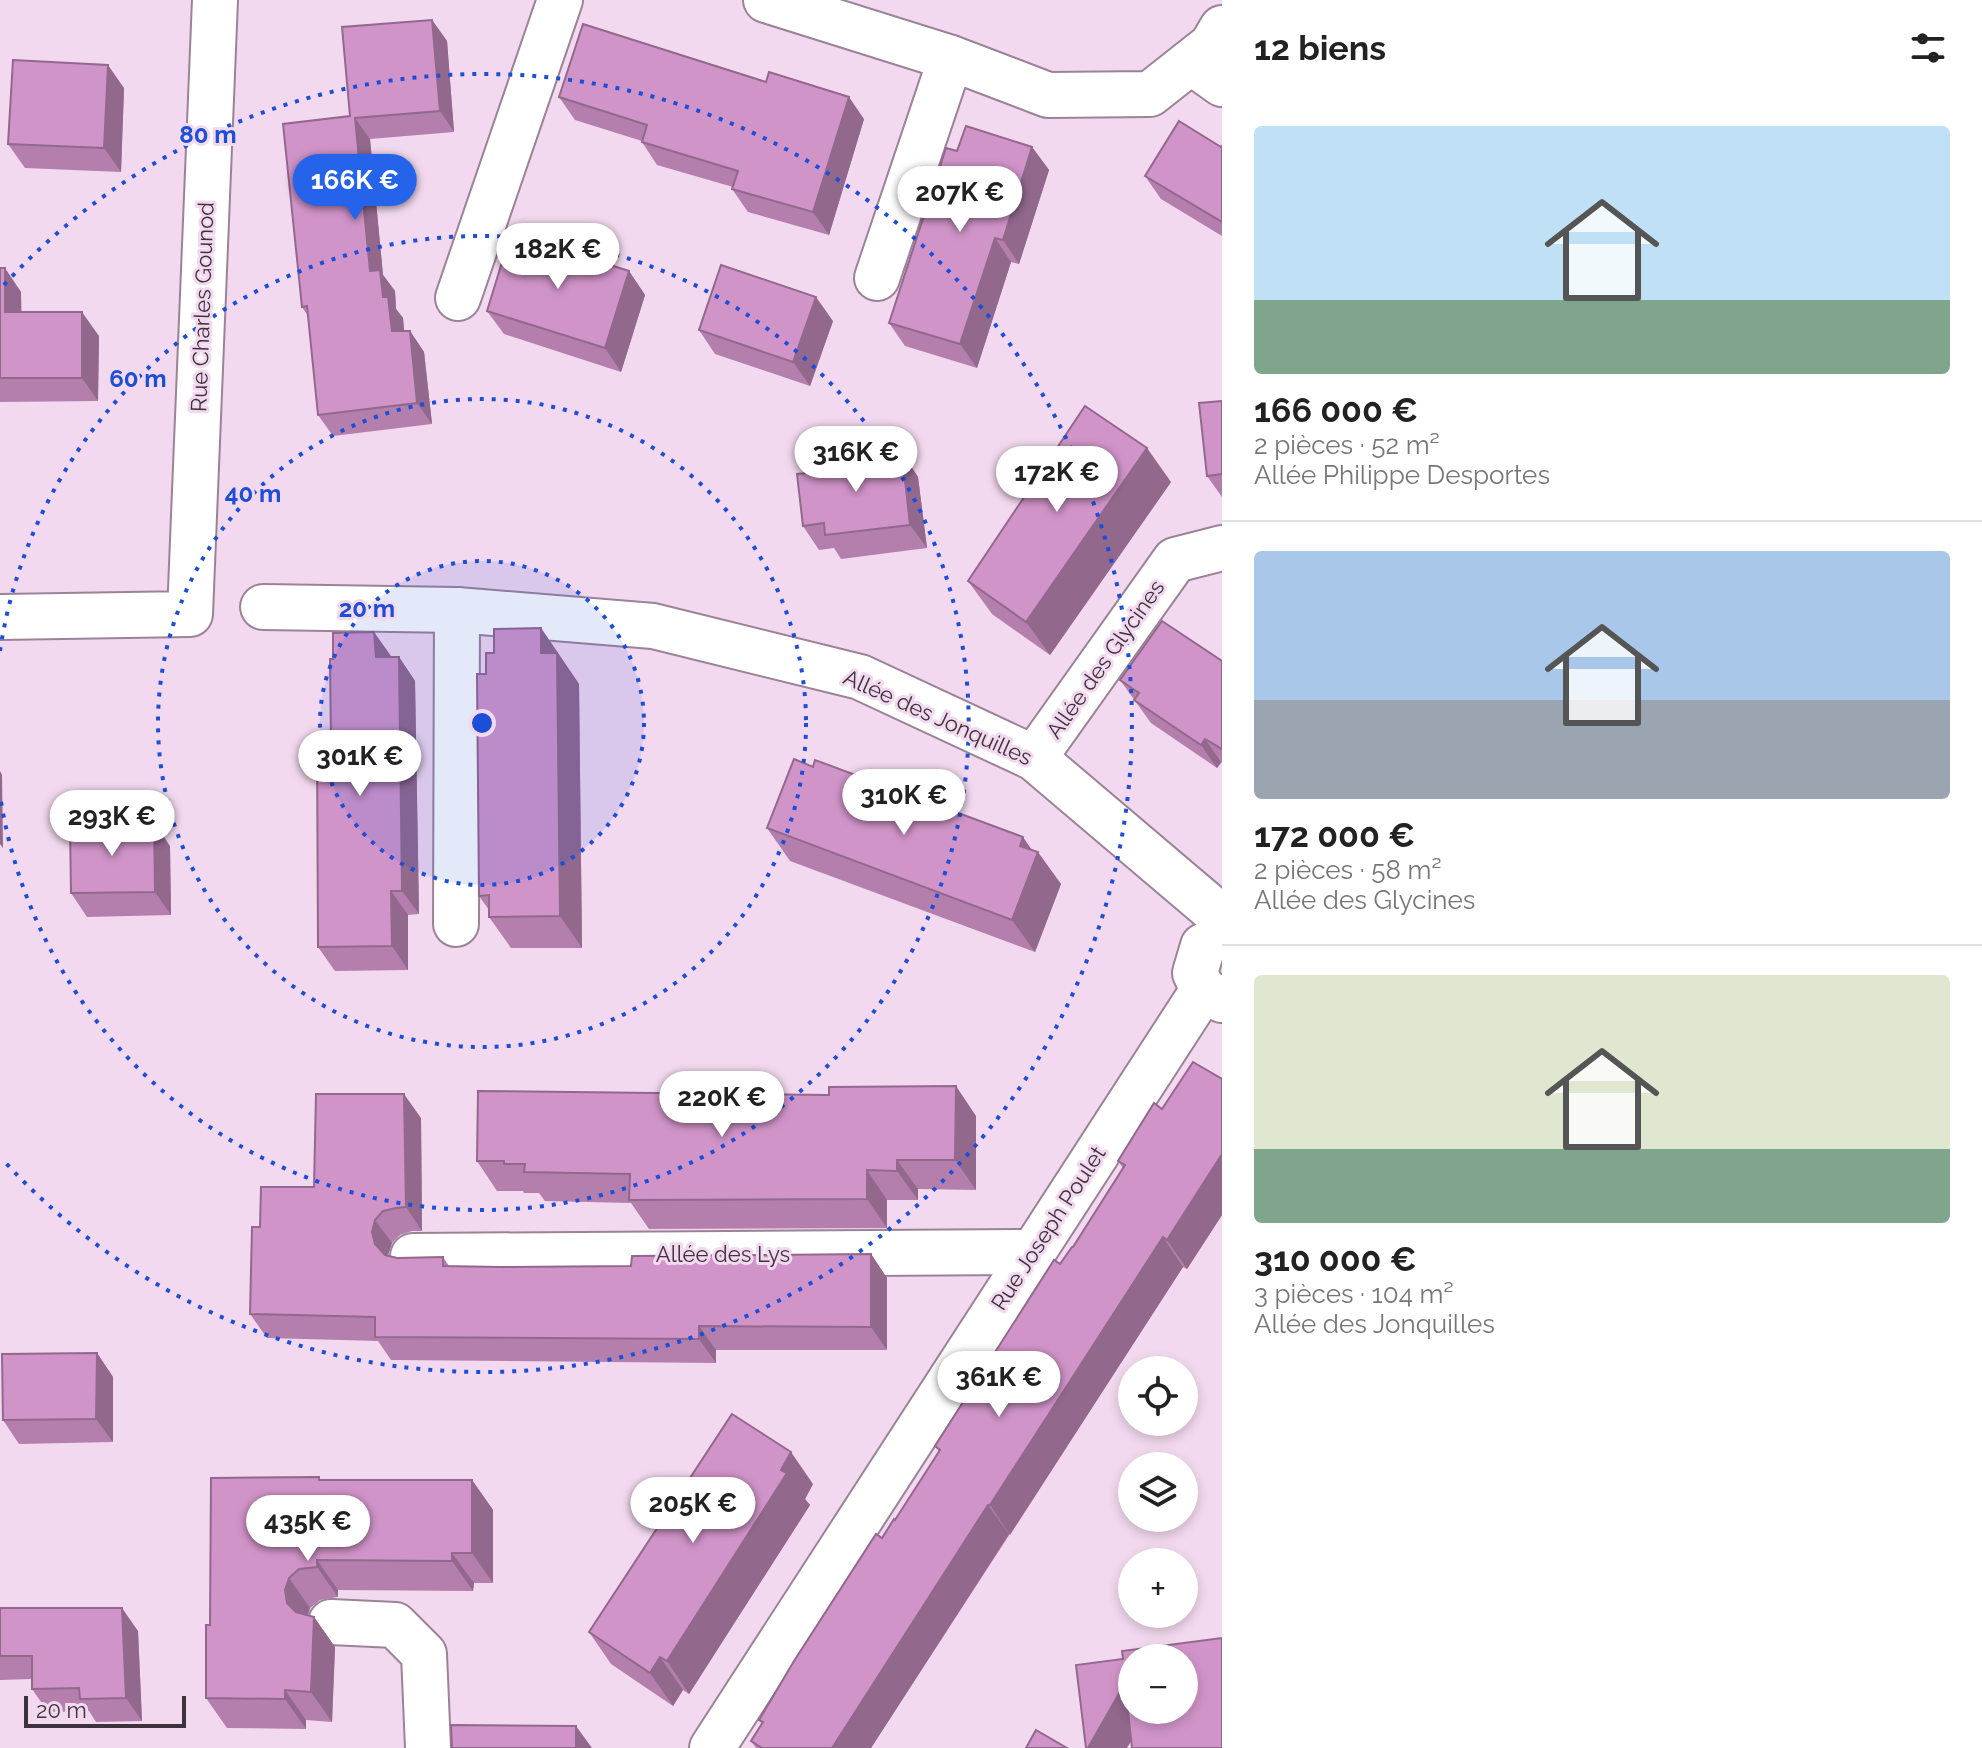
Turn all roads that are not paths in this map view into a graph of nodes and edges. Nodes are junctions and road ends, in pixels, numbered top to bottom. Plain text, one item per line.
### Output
1 (215, 0) edge
2 (560, 0) edge
3 (772, 1) edge
4 (1222, 28) edge
5 (951, 58) junction
6 (1206, 73) edge
7 (877, 278) dead end
8 (458, 298) dead end
9 (1222, 548) edge
10 (263, 607) dead end
11 (457, 610) junction
12 (0, 617) edge
13 (1034, 758) junction
14 (1222, 921) edge
15 (456, 924) dead end
16 (1222, 935) edge
17 (1212, 995) edge
18 (1033, 1252) junction
19 (413, 1256) edge
20 (331, 1622) dead end
21 (428, 1748) edge
22 (712, 1748) edge

1 - 12 street, Rue Charles Gounod
2 - 8 street
3 - 5 street
4 - 6 street
5 - 6 street
5 - 7 street
9 - 13 street, Allée des Glycines
10 - 11 street, Allée des Jonquilles
11 - 13 street, Allée des Jonquilles
11 - 15 street
13 - 14 street, Allée des Jonquilles
16 - 17 street
17 - 18 street, Rue Joseph Poulet
18 - 19 street, Allée des Lys
18 - 22 street, Rue Joseph Poulet
20 - 21 street

